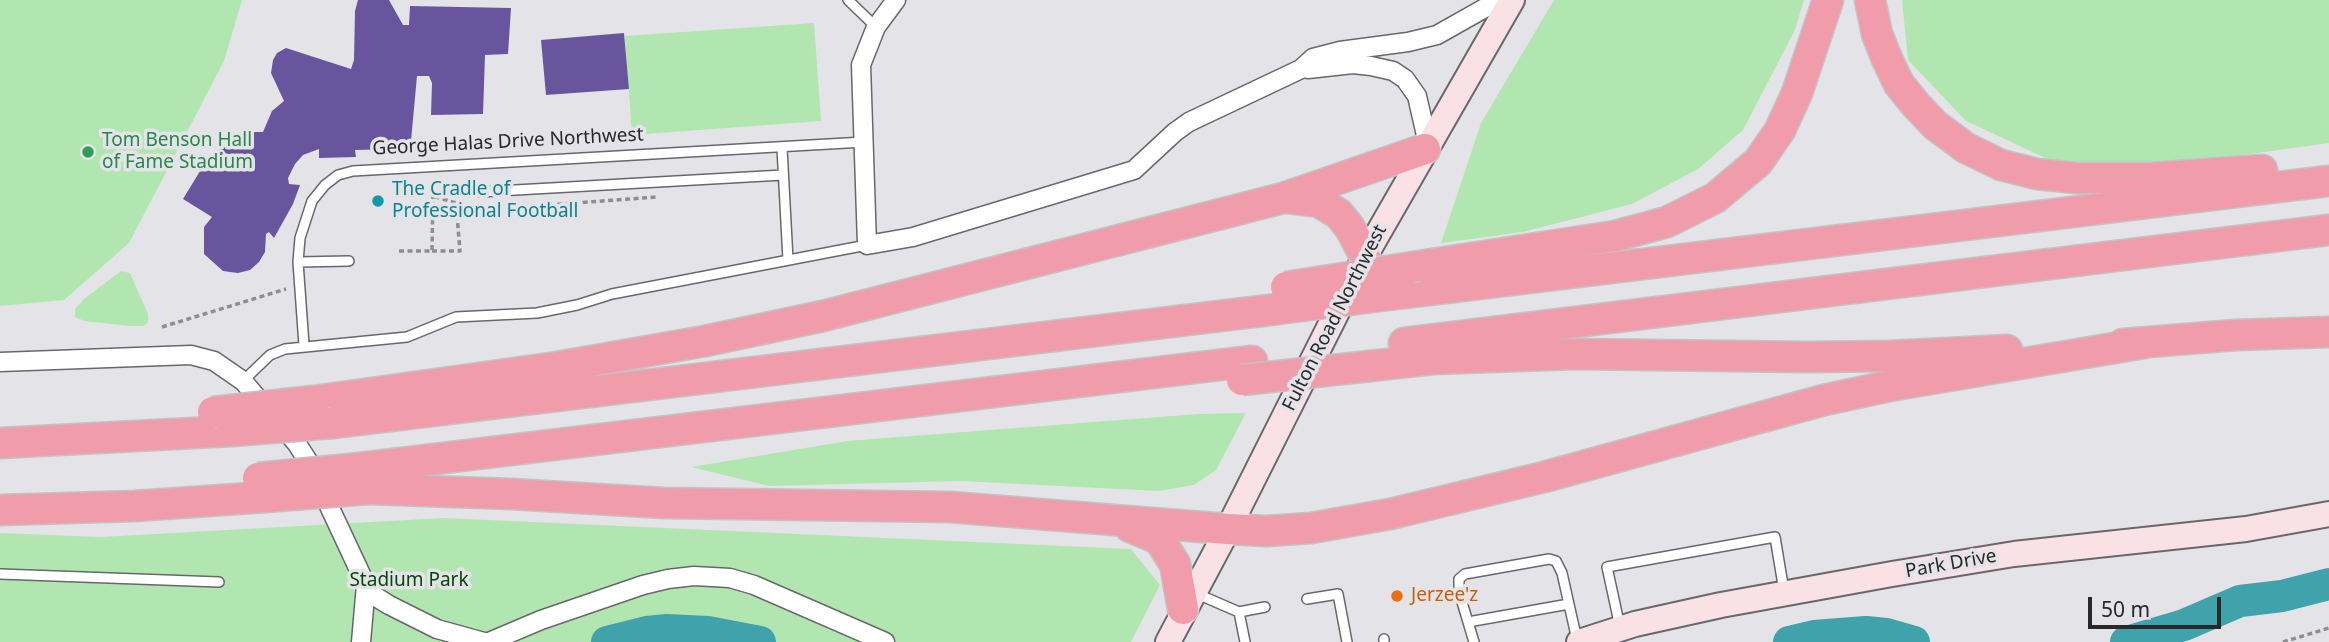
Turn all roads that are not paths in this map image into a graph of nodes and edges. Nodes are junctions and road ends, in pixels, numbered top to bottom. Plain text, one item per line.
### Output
1 (848, 0) edge
2 (896, 0) edge
3 (1499, 0) edge
4 (1512, 0) edge
5 (1828, 0) edge
6 (1870, 0) edge
7 (876, 27) junction
8 (1389, 44) junction
9 (1301, 69) junction
10 (1389, 69) junction
11 (864, 142) junction
12 (1427, 146) junction
13 (782, 148) junction
14 (2329, 164) edge
15 (783, 175) junction
16 (2329, 181) edge
17 (480, 192) dead end
18 (1283, 198) junction
19 (2329, 230) edge
20 (867, 245) junction
21 (1365, 256) junction
22 (788, 260) junction
23 (349, 261) dead end
24 (298, 262) junction
25 (1282, 298) junction
26 (2329, 332) edge
27 (2144, 343) junction
28 (304, 345) junction
29 (1374, 356) junction
30 (0, 362) edge
31 (243, 381) junction
32 (323, 412) junction
33 (0, 440) edge
34 (365, 478) junction
35 (262, 487) junction
36 (0, 492) edge
37 (0, 510) edge
38 (2329, 514) edge
39 (1116, 521) junction
40 (1228, 529) junction
41 (0, 575) edge
42 (219, 582) dead end
43 (366, 585) junction
44 (1784, 594) junction
45 (1307, 599) dead end
46 (1188, 601) junction
47 (1569, 604) junction
48 (1265, 607) dead end
49 (1239, 612) junction
50 (1468, 622) junction
51 (1620, 629) junction
52 (879, 640) edge
53 (361, 642) edge
54 (487, 642) edge
55 (1168, 642) edge
56 (1245, 642) edge
57 (1347, 642) edge
58 (1474, 642) edge
59 (1578, 642) edge

1 - 7 lane
2 - 7 street
3 - 8 street
4 - 12 main road, Fulton Road Northwest
5 - 25 highway, bridge
6 - 14 highway
7 - 11 street
8 - 9 street
8 - 10 street
9 - 10 street
9 - 20 street
10 - 12 street
11 - 13 lane, George Halas Drive Northwest
11 - 20 street
12 - 18 highway
12 - 21 main road, Fulton Road Northwest
13 - 15 lane
13 - 24 lane, George Halas Drive Northwest
15 - 17 lane
15 - 22 lane
16 - 25 highway, bridge
18 - 21 highway
18 - 32 highway
19 - 29 highway
20 - 22 lane
21 - 40 main road, Fulton Road Northwest
22 - 28 lane
23 - 24 lane
24 - 28 lane, George Halas Drive Northwest
25 - 32 highway
26 - 27 highway
27 - 29 highway
27 - 40 highway
28 - 31 lane
29 - 34 highway
30 - 31 street
31 - 43 street
32 - 33 highway, bridge
34 - 35 highway, bridge
34 - 39 highway
35 - 36 highway
35 - 37 highway
38 - 44 main road, Park Drive
39 - 40 highway
39 - 46 highway
40 - 46 main road, Fulton Road Northwest
41 - 42 lane
43 - 53 street
43 - 54 street
44 - 51 main road, Park Drive
44 - 51 lane
45 - 57 lane
46 - 49 lane
46 - 55 main road, Fulton Road Northwest
47 - 50 lane
47 - 50 lane
47 - 59 lane
48 - 49 lane
49 - 56 lane
50 - 58 lane
51 - 59 main road, Park Drive
52 - 54 street

